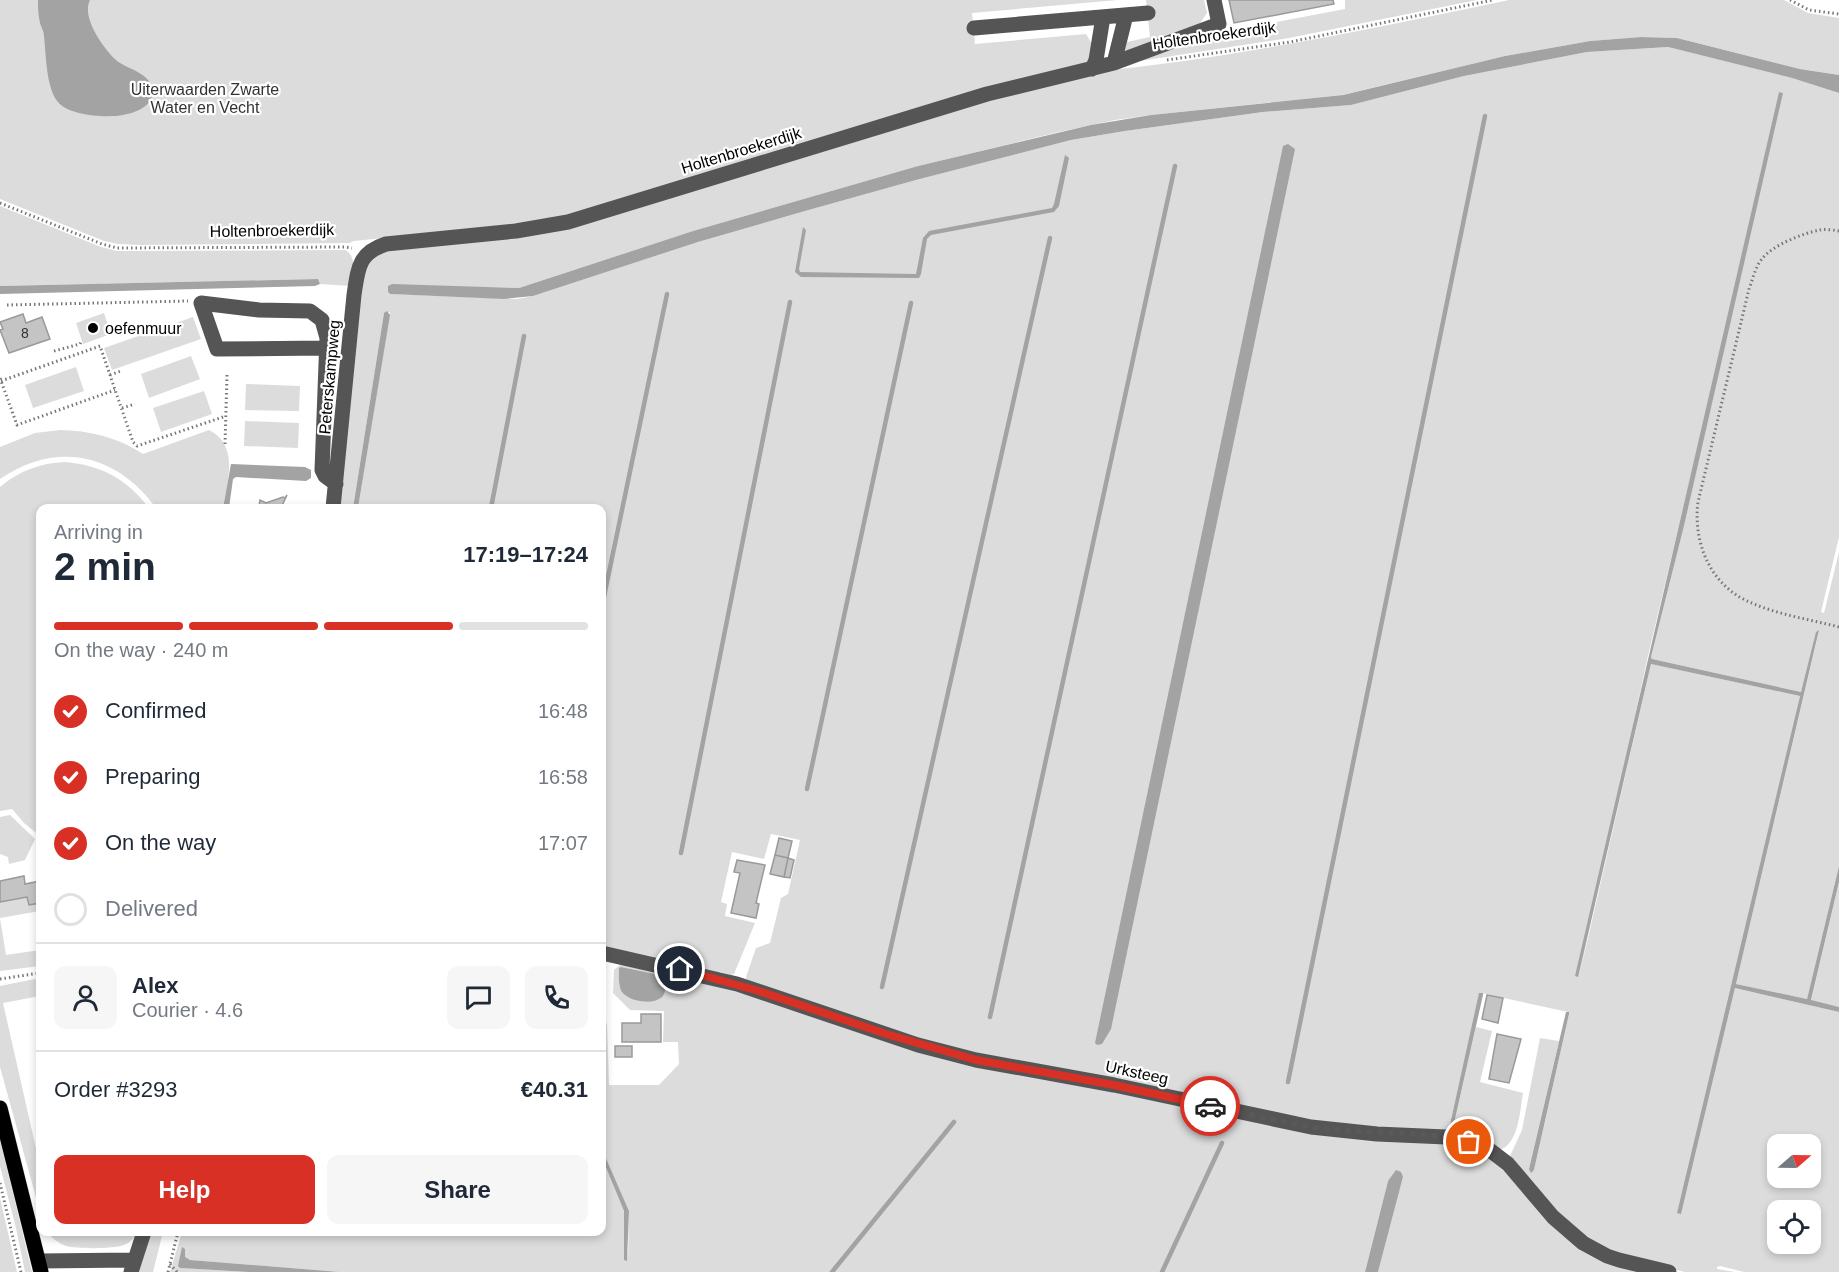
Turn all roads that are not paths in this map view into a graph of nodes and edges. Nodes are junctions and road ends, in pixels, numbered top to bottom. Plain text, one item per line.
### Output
1 (1214, 0) edge
2 (1136, 10) edge
3 (1103, 17) junction
4 (974, 28) dead end
5 (1114, 63) junction
6 (1092, 69) junction
7 (367, 252) joint
8 (326, 348) junction
9 (336, 484) junction
10 (334, 504) edge
11 (606, 954) edge
12 (0, 1108) edge
13 (143, 1236) edge
14 (40, 1266) edge
15 (132, 1266) edge
16 (1669, 1272) edge

1 - 5 street, Holtenbroekerdijk
2 - 3 street
2 - 5 street
3 - 4 street
3 - 6 street
5 - 6 street, Holtenbroekerdijk
6 - 7 street, Holtenbroekerdijk
7 - 9 street, Peterskampweg
8 - 8 street
8 - 9 street
9 - 10 street, Peterskampweg
11 - 16 street, Urksteeg
12 - 14 main road
13 - 15 street
14 - 15 street

